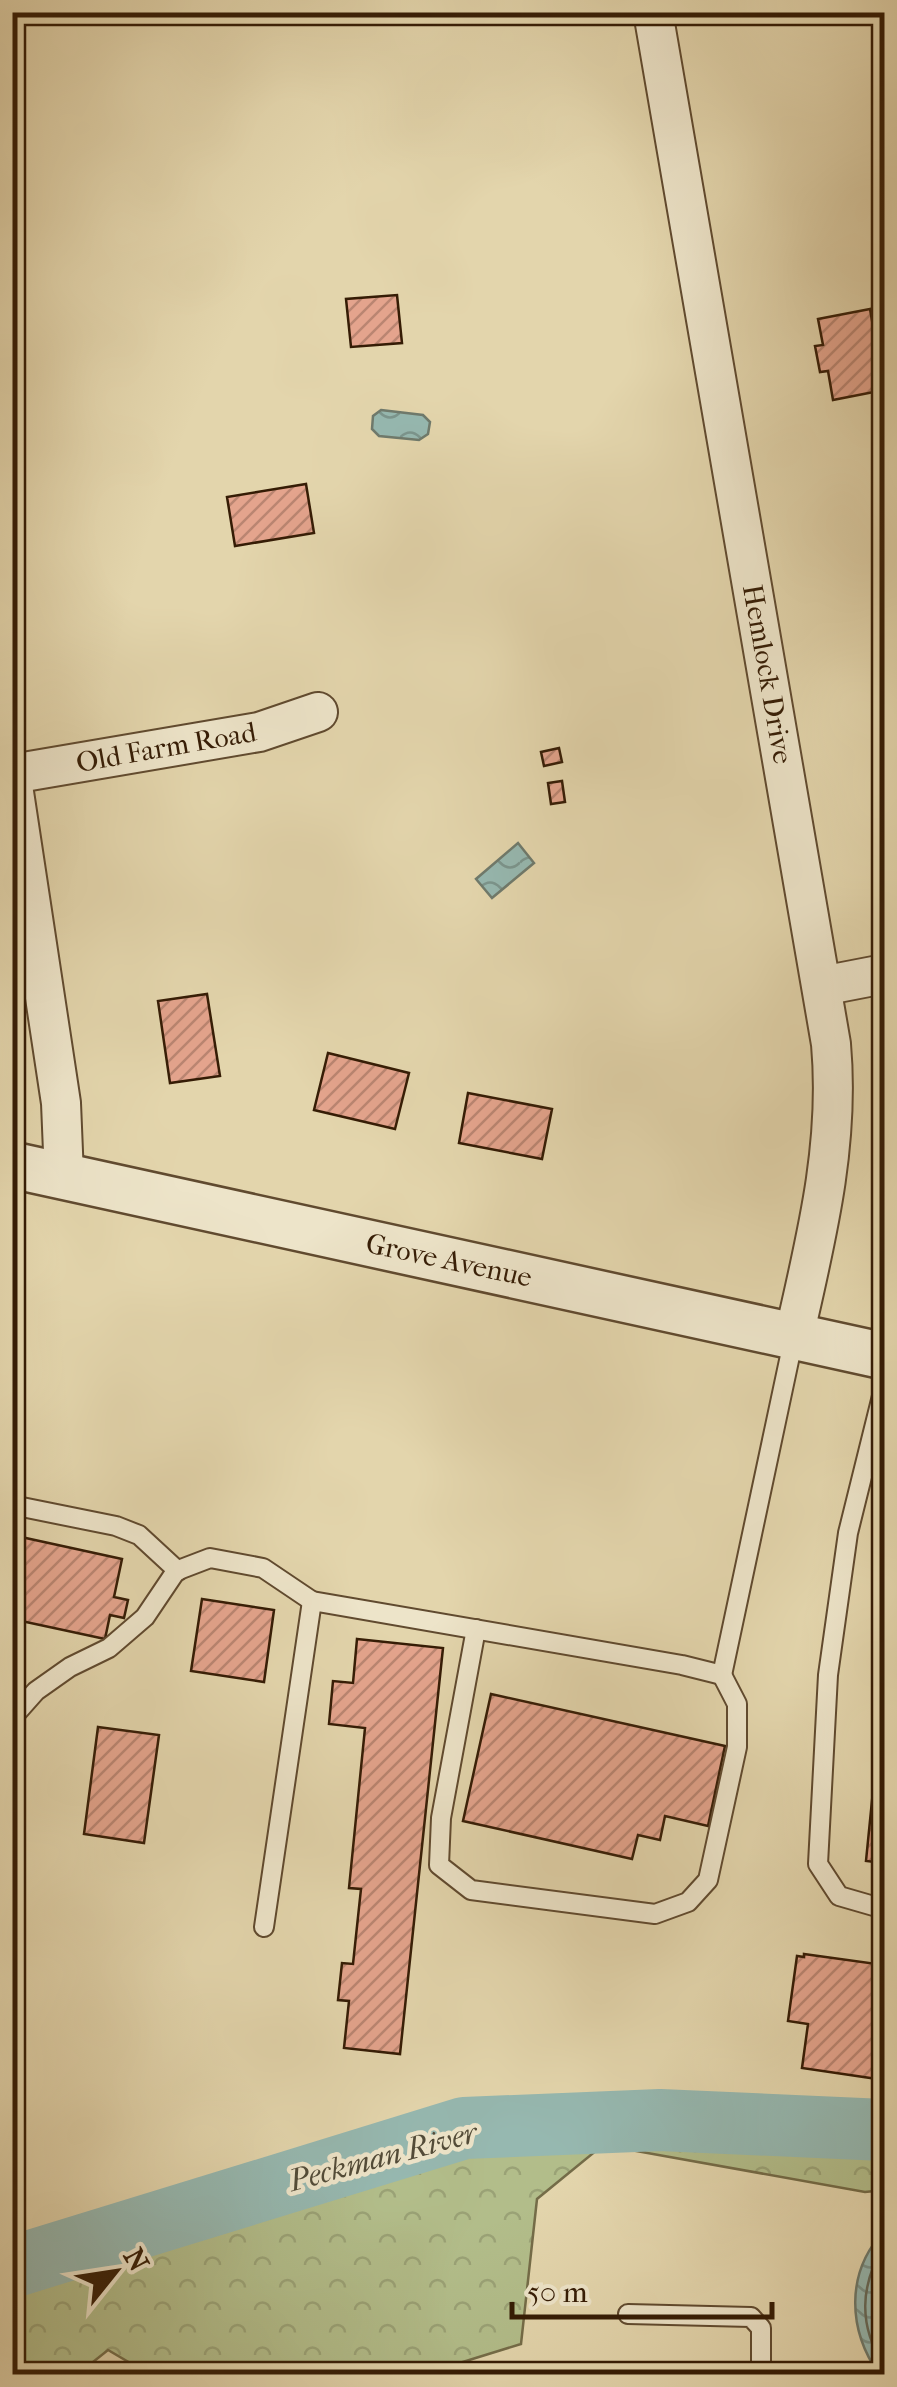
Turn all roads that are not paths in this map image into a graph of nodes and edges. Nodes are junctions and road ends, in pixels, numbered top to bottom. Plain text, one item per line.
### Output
1 (653, 12) edge
2 (318, 712) dead end
3 (12, 776) edge
4 (884, 974) edge
5 (822, 986) junction
6 (12, 1165) edge
7 (64, 1176) junction
8 (794, 1336) junction
9 (884, 1356) edge
10 (884, 1388) edge
11 (12, 1505) edge
12 (178, 1571) junction
13 (312, 1601) junction
14 (476, 1629) junction
15 (722, 1675) junction
16 (12, 1718) edge
17 (884, 1910) edge
18 (264, 1926) dead end
19 (628, 2314) dead end
20 (760, 2374) edge

1 - 5 street, Hemlock Drive
2 - 3 street, Old Farm Road
3 - 7 street
4 - 5 street
5 - 8 street, Hemlock Drive
6 - 7 street, Grove Avenue
7 - 8 street, Grove Avenue
8 - 9 street, Grove Avenue
8 - 15 lane
10 - 17 lane
11 - 12 lane
12 - 13 lane
12 - 16 lane
13 - 14 lane
13 - 18 lane
14 - 15 lane
14 - 15 lane
19 - 20 lane

